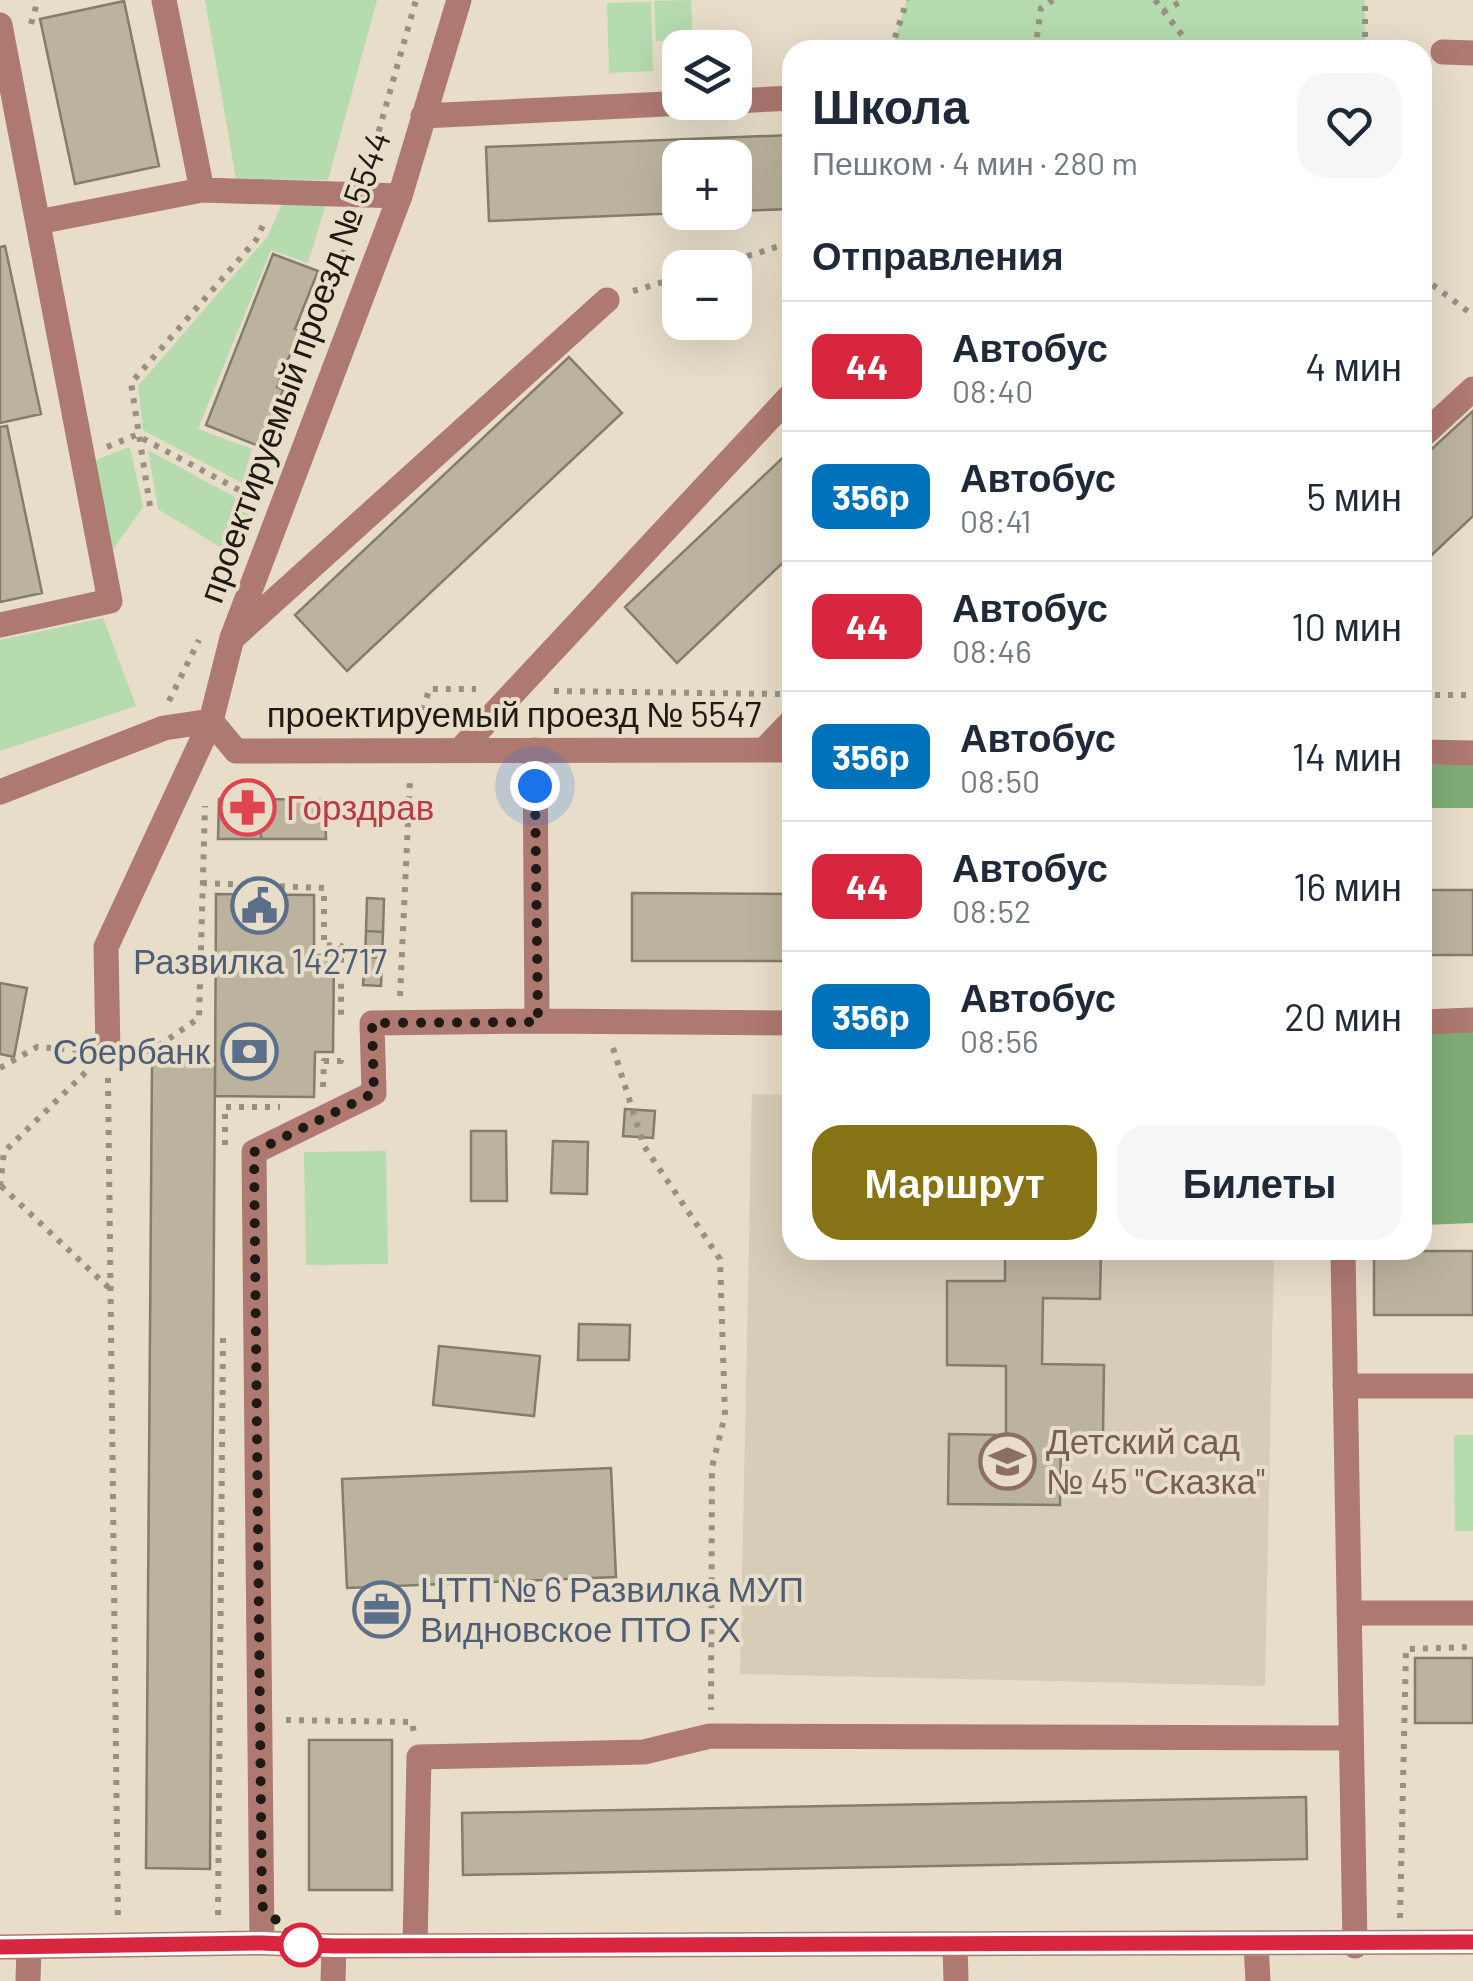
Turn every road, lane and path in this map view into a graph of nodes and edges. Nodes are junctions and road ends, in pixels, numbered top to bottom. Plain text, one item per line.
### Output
1 (164, 0) edge
2 (416, 0) edge
3 (459, 0) edge
4 (908, 0) edge
5 (1054, 0) edge
6 (1155, 0) edge
7 (1183, 0) edge
8 (1366, 0) edge
9 (1163, 12) junction
10 (0, 25) edge
11 (895, 40) edge
12 (1037, 40) edge
13 (1182, 40) edge
14 (1365, 40) edge
15 (1432, 51) edge
16 (1443, 52) joint
17 (1473, 52) edge
18 (782, 99) edge
19 (752, 100) edge
20 (662, 104) edge
21 (423, 116) junction
22 (26, 160) junction
23 (0, 165) edge
24 (202, 190) junction
25 (278, 193) junction
26 (360, 195) junction
27 (400, 196) junction
28 (38, 222) junction
29 (782, 245) edge
30 (752, 255) edge
31 (339, 269) dead end
32 (662, 283) edge
33 (1432, 285) edge
34 (607, 300) joint
35 (1473, 316) edge
36 (1473, 389) edge
37 (782, 405) edge
38 (1432, 427) edge
39 (136, 435) junction
40 (82, 456) junction
41 (266, 504) dead end
42 (150, 506) dead end
43 (0, 625) edge
44 (200, 637) dead end
45 (232, 638) junction
46 (1473, 694) edge
47 (1432, 695) edge
48 (167, 704) dead end
49 (210, 721) junction
50 (782, 732) edge
51 (460, 750) junction
52 (535, 750) junction
53 (764, 750) junction
54 (782, 750) edge
55 (1432, 752) edge
56 (1473, 753) edge
57 (205, 790) dead end
58 (0, 792) edge
59 (1473, 1020) edge
60 (538, 1022) junction
61 (1432, 1022) edge
62 (605, 1023) junction
63 (782, 1023) edge
64 (108, 1052) junction
65 (0, 1068) edge
66 (2, 1152) edge
67 (0, 1186) edge
68 (1343, 1260) edge
69 (108, 1288) junction
70 (1346, 1386) junction
71 (1473, 1386) edge
72 (1349, 1613) junction
73 (1473, 1613) edge
74 (1473, 1648) edge
75 (260, 1720) junction
76 (710, 1736) junction
77 (1352, 1738) junction
78 (419, 1757) junction
79 (1418, 1919) dead end
80 (1473, 1942) edge
81 (262, 1943) junction
82 (955, 1944) junction
83 (1256, 1944) junction
84 (119, 1946) junction
85 (334, 1946) junction
86 (415, 1946) junction
87 (1355, 1946) junction
88 (0, 1947) edge
89 (29, 1948) junction
90 (28, 1981) edge
91 (333, 1981) edge
92 (956, 1981) edge
93 (1258, 1981) edge

1 - 24 street
2 - 26 path
3 - 21 street, проектируемый проезд № 5544
4 - 11 path
5 - 12 path
6 - 9 path
7 - 9 path
8 - 14 path
9 - 13 path
10 - 22 street
15 - 16 path
16 - 17 street
18 - 19 street
20 - 21 street
21 - 27 street, проектируемый проезд № 5544
22 - 23 street
22 - 28 street
24 - 25 street
24 - 28 street
25 - 26 street
25 - 39 path
26 - 27 street
26 - 31 path
27 - 45 street, проектируемый проезд № 5544
28 - 40 street
29 - 30 path
32 - 34 path
33 - 35 path
34 - 45 street
36 - 38 street
37 - 51 street
39 - 40 path
39 - 41 path
39 - 42 path
40 - 43 street
44 - 48 path
45 - 49 street, проектируемый проезд № 5544
46 - 47 path
49 - 51 street, проектируемый проезд № 5547
49 - 58 street
49 - 64 street, проектируемый проезд № 5544
50 - 53 street
51 - 52 street, проектируемый проезд № 5547
52 - 53 street, проектируемый проезд № 5547
52 - 60 street
53 - 54 street, проектируемый проезд № 5547
55 - 56 street
57 - 64 path
59 - 61 street
60 - 62 street
60 - 75 street
62 - 63 street
62 - 76 path
64 - 65 path
64 - 66 path
64 - 69 path
66 - 67 path
67 - 69 path
68 - 70 street
69 - 84 path
70 - 71 street
70 - 72 street
72 - 73 street
72 - 77 street
74 - 79 path
75 - 78 path
75 - 81 street
76 - 77 street
76 - 78 street
77 - 87 street
78 - 86 street
80 - 87 street
81 - 84 street
81 - 85 street
82 - 83 street
82 - 86 street
82 - 92 street
83 - 87 street
83 - 93 street
84 - 89 street
85 - 86 street
85 - 91 street
88 - 89 street
89 - 90 street

